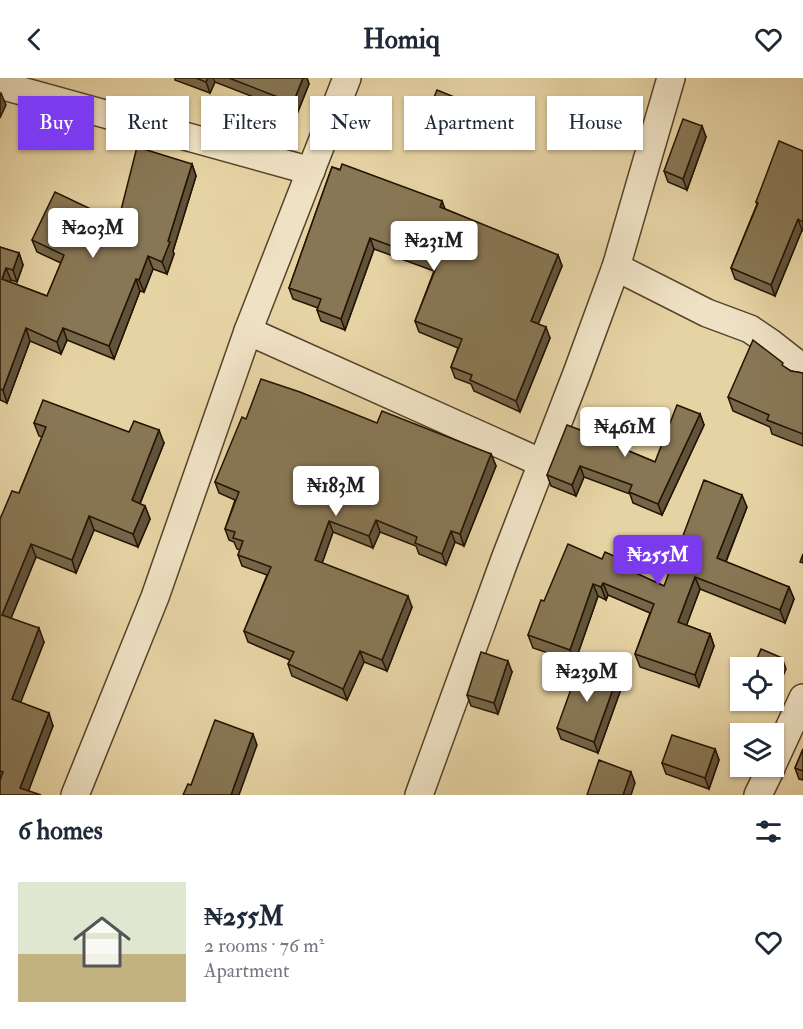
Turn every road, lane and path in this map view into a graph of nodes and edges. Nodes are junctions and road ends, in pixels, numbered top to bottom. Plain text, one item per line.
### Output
1 (347, 78) edge
2 (671, 78) edge
3 (0, 85) edge
4 (311, 171) junction
5 (616, 267) junction
6 (248, 331) junction
7 (803, 371) edge
8 (542, 463) junction
9 (803, 698) edge
10 (795, 736) edge
11 (784, 749) edge
12 (767, 777) edge
13 (75, 795) edge
14 (419, 795) edge
15 (758, 795) edge

1 - 4 street
2 - 5 street
3 - 4 street
4 - 6 street
5 - 7 street
5 - 8 street
6 - 8 street
6 - 13 street
8 - 14 street
9 - 10 street
10 - 11 street
12 - 15 street

